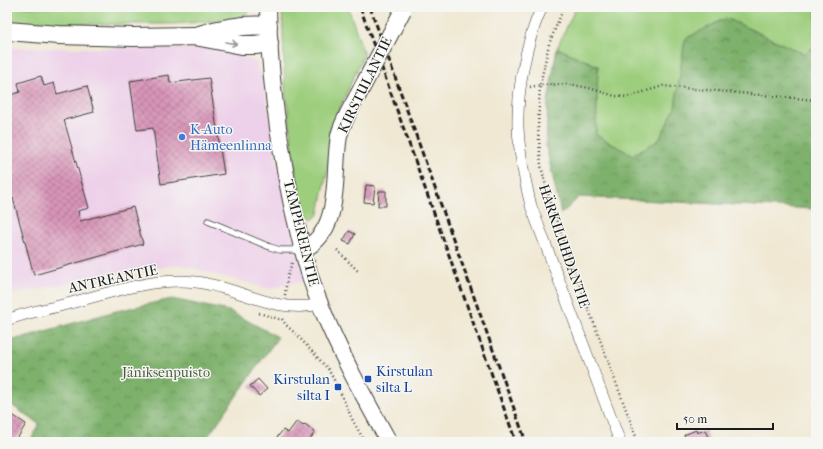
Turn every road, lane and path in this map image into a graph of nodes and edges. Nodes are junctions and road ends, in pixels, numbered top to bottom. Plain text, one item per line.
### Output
1 (268, 7) edge
2 (542, 7) edge
3 (564, 7) edge
4 (404, 9) edge
5 (7, 31) edge
6 (268, 34) junction
7 (540, 85) junction
8 (520, 88) junction
9 (816, 100) edge
10 (208, 221) dead end
11 (302, 250) junction
12 (337, 250) dead end
13 (358, 271) dead end
14 (320, 304) junction
15 (283, 306) junction
16 (256, 312) dead end
17 (7, 320) edge
18 (282, 320) junction
19 (365, 442) edge
20 (390, 442) edge
21 (620, 442) edge
22 (638, 442) edge

1 - 6 main road, TAMPEREENTIE
2 - 8 street, HÄRKILUHDANTIE
3 - 7 path
4 - 11 main road, KIRSTULANTIE, bridge
5 - 6 main road
6 - 11 main road, TAMPEREENTIE
7 - 8 path
7 - 9 path
7 - 22 path
8 - 21 street, HÄRKILUHDANTIE
10 - 11 lane
11 - 14 main road, TAMPEREENTIE
11 - 15 path
12 - 13 path
14 - 15 street, ANTREANTIE
14 - 20 main road, TAMPEREENTIE
15 - 17 street, ANTREANTIE
15 - 18 path
16 - 18 path
18 - 19 path

